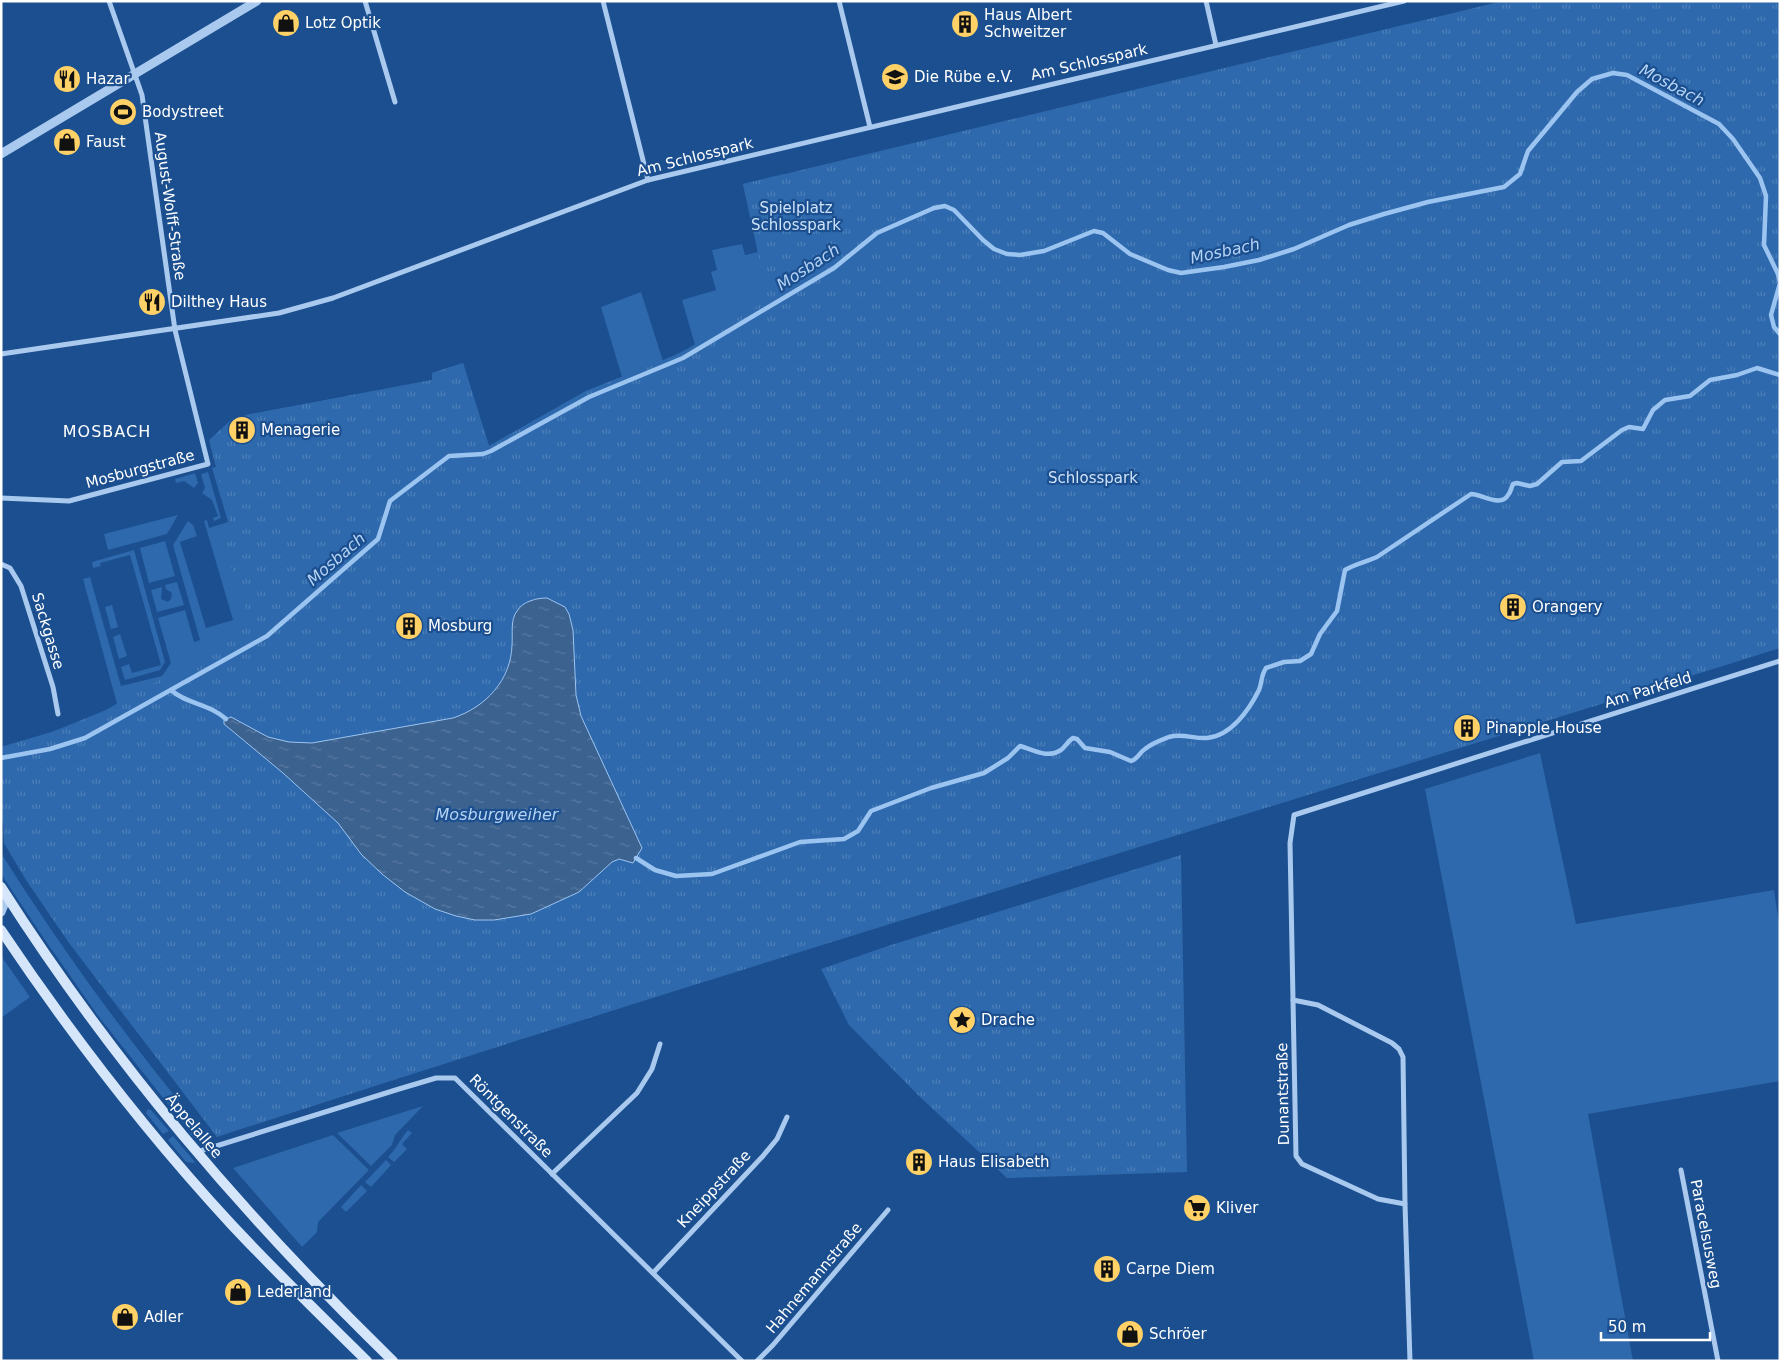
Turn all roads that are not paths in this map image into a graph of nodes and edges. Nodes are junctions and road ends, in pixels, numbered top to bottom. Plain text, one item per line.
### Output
1 (109, 1) edge
2 (257, 1) edge
3 (365, 1) edge
4 (603, 1) edge
5 (839, 1) edge
6 (1206, 1) edge
7 (1404, 1) edge
8 (1216, 45) junction
9 (136, 74) junction
10 (395, 102) dead end
11 (870, 127) junction
12 (1, 154) edge
13 (648, 180) junction
14 (175, 330) junction
15 (1, 354) edge
16 (1, 498) edge
17 (1, 564) edge
18 (1780, 661) edge
19 (58, 714) dead end
20 (1294, 815) joint
21 (1, 888) edge
22 (7, 897) junction
23 (1, 912) edge
24 (1, 930) edge
25 (1294, 1000) junction
26 (660, 1044) dead end
27 (786, 1117) dead end
28 (196, 1152) junction
29 (1681, 1170) dead end
30 (552, 1174) junction
31 (1405, 1204) junction
32 (888, 1210) dead end
33 (653, 1273) junction
34 (367, 1361) edge
35 (393, 1361) edge
36 (742, 1361) edge
37 (757, 1361) edge
38 (1410, 1361) edge
39 (1718, 1361) edge

1 - 9 street, August-Wolff-Straße
2 - 9 street
3 - 10 street
4 - 13 street
5 - 11 street
6 - 8 street
7 - 8 street, Am Schlosspark
8 - 11 street, Am Schlosspark
9 - 12 street
9 - 14 street, August-Wolff-Straße
11 - 13 street, Am Schlosspark
13 - 14 street, Am Schlosspark
14 - 15 street, Am Schlosspark
14 - 16 street, Mosburgstraße
17 - 19 street, Sackgasse
18 - 20 street, Am Parkfeld
20 - 25 street, Dunantstraße
21 - 22 main road, Äppelallee
22 - 23 street
22 - 28 main road, Äppelallee
24 - 34 main road
25 - 31 street
25 - 31 street, Dunantstraße
26 - 30 street
27 - 33 street, Kneippstraße
28 - 30 street, Röntgenstraße
28 - 35 main road, Äppelallee
29 - 39 street, Paracelsusweg
30 - 33 street, Röntgenstraße
31 - 38 street
32 - 37 street, Hahnemannstraße
33 - 36 street, Röntgenstraße

